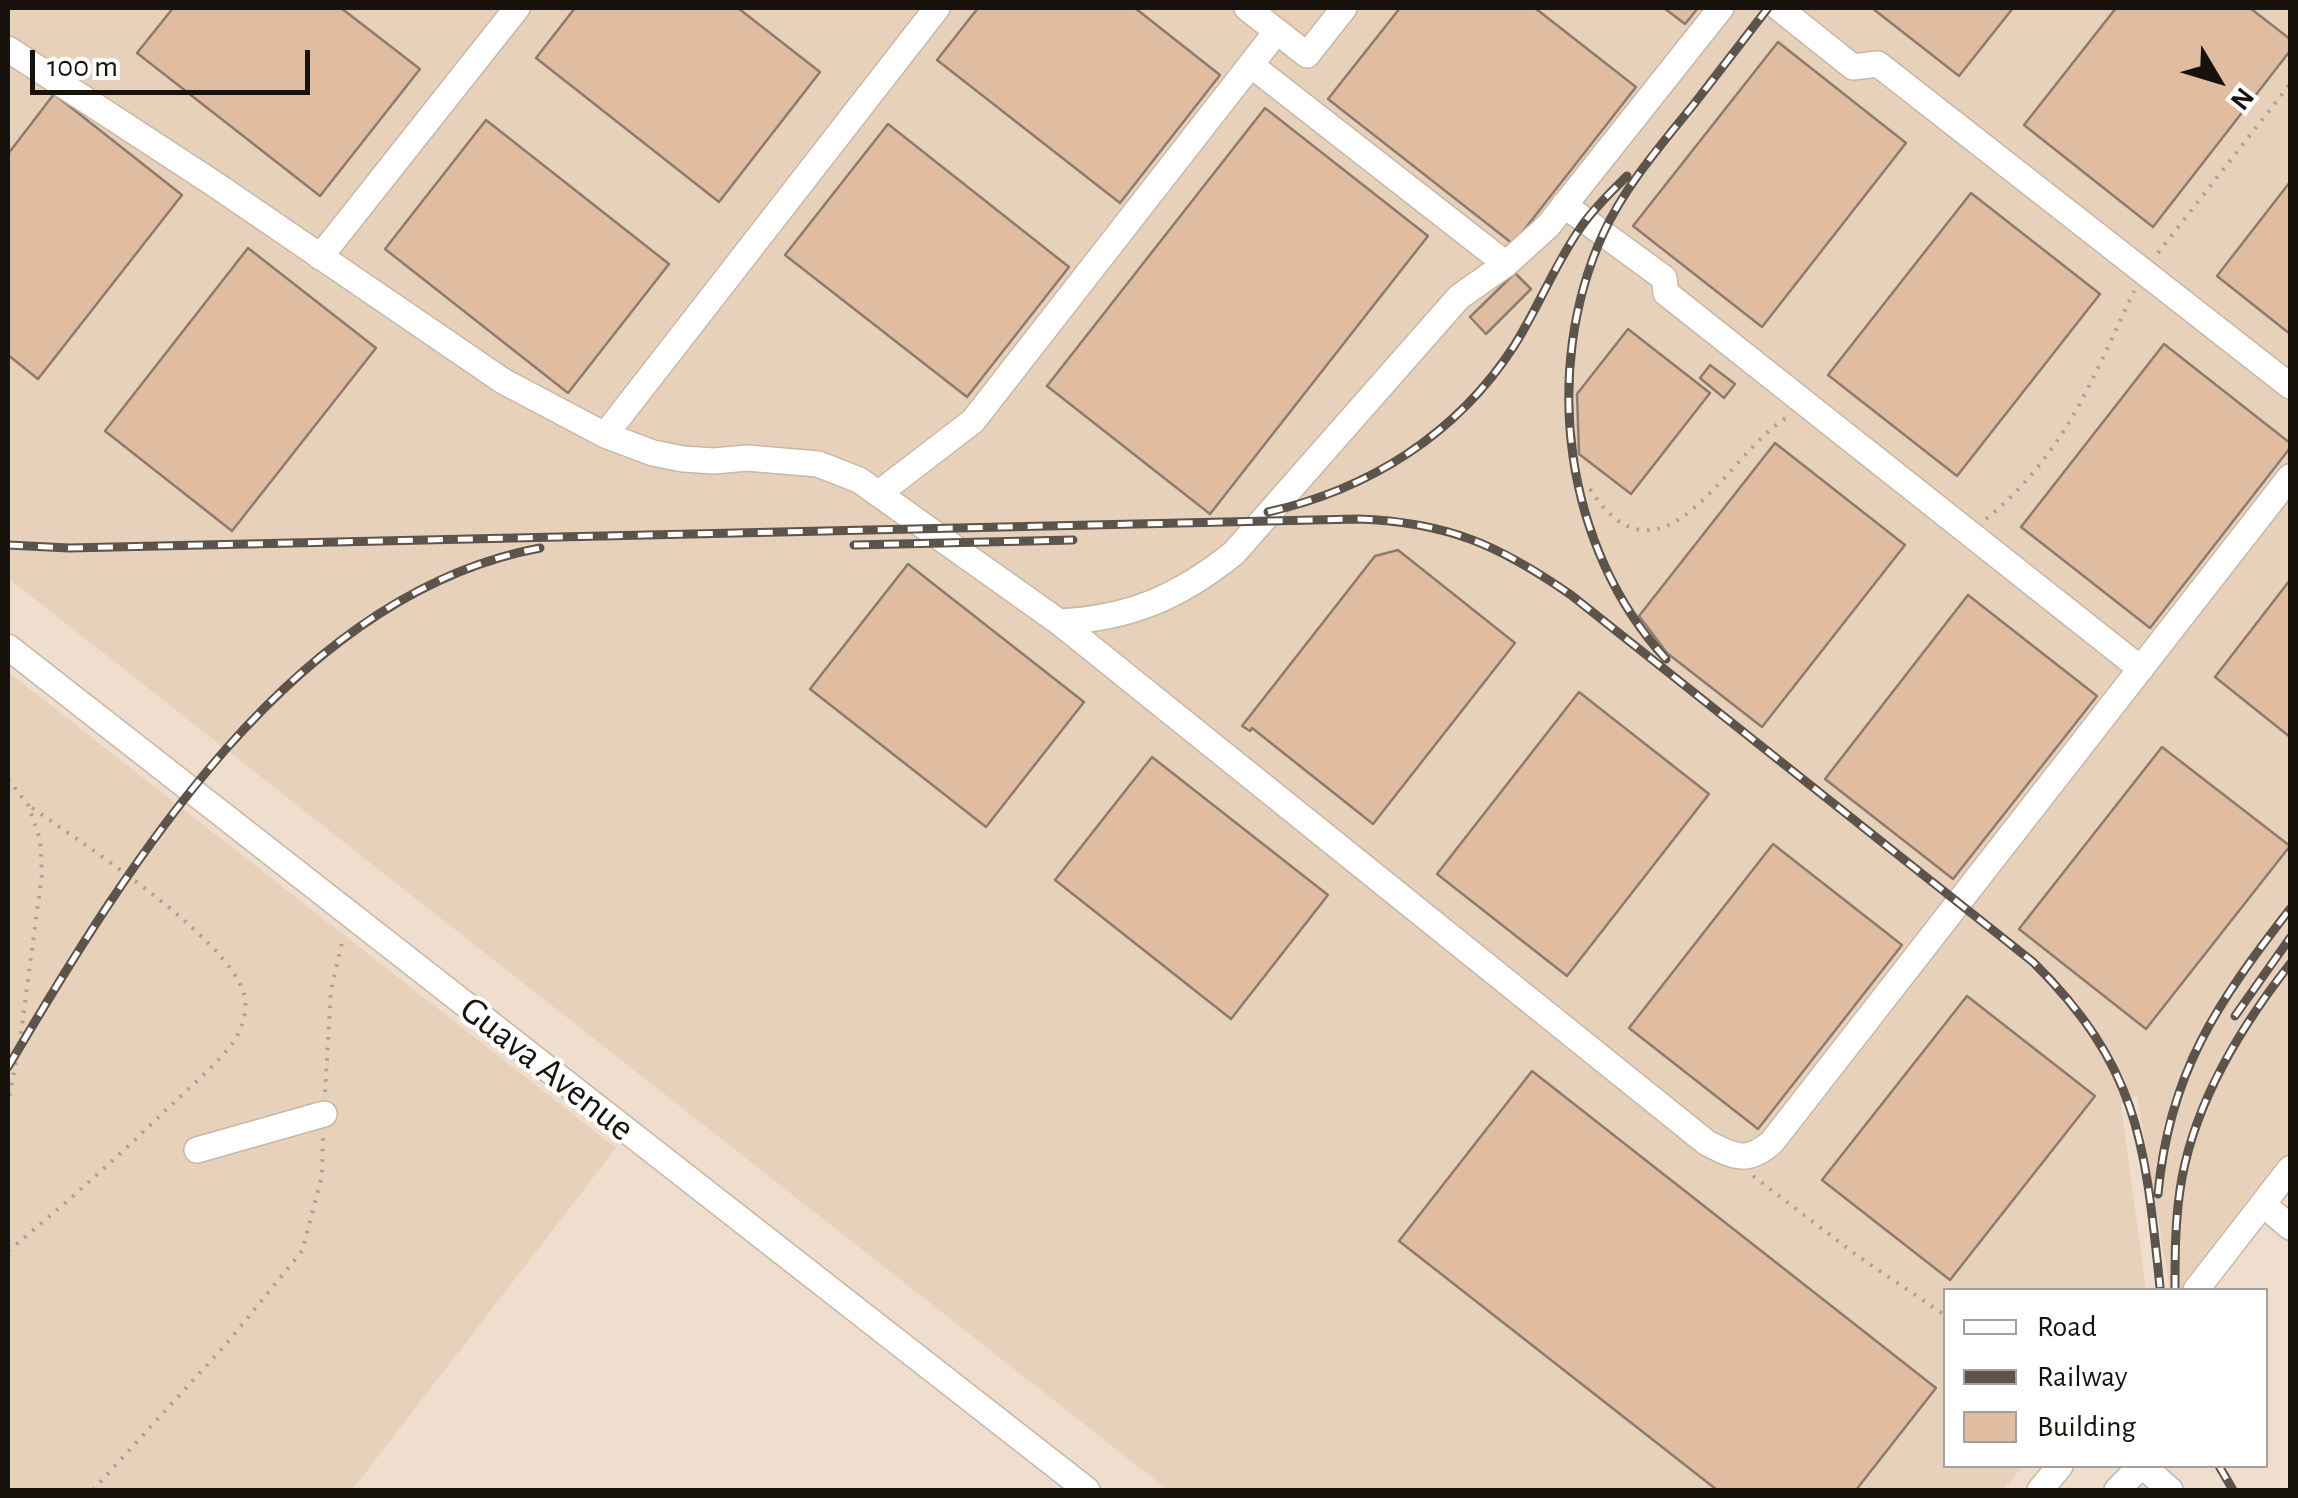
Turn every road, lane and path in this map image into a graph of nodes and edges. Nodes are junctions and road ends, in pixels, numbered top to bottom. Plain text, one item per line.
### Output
1 (517, 8) edge
2 (937, 8) edge
3 (1247, 8) edge
4 (1344, 8) edge
5 (1721, 8) edge
6 (1780, 8) edge
7 (1277, 31) junction
8 (8, 49) edge
9 (1250, 65) junction
10 (2290, 84) edge
11 (1564, 205) junction
12 (320, 256) junction
13 (1506, 264) junction
14 (2144, 271) junction
15 (2290, 386) edge
16 (1807, 405) junction
17 (606, 435) junction
18 (2290, 478) edge
19 (1590, 489) dead end
20 (878, 494) junction
21 (1969, 533) junction
22 (1058, 622) junction
23 (8, 647) edge
24 (2140, 669) junction
25 (8, 779) edge
26 (28, 805) junction
27 (349, 914) junction
28 (8, 1102) edge
29 (324, 1114) junction
30 (196, 1150) dead end
31 (1727, 1153) junction
32 (2290, 1169) edge
33 (2263, 1204) junction
34 (2290, 1227) edge
35 (8, 1251) edge
36 (2198, 1288) edge
37 (1943, 1314) edge
38 (2058, 1468) edge
39 (2140, 1468) edge
40 (2144, 1468) edge
41 (93, 1490) edge
42 (1087, 1490) edge
43 (2040, 1490) edge
44 (2117, 1490) edge
45 (2170, 1490) edge

1 - 12 street
2 - 17 street
3 - 7 street
4 - 7 street
5 - 11 street
6 - 14 street
7 - 9 street
8 - 12 street
9 - 13 street
9 - 20 street
10 - 14 path
11 - 13 street
11 - 16 street
12 - 17 street
13 - 22 street
14 - 15 street
14 - 21 path
16 - 19 path
16 - 21 street
17 - 20 street
18 - 24 street
20 - 22 street
21 - 24 street
22 - 31 street
23 - 27 street, Guava Avenue
24 - 31 street
25 - 26 path
26 - 28 path
26 - 35 path
27 - 29 path
27 - 42 street, Guava Avenue
29 - 30 street
29 - 41 path
31 - 37 path
32 - 33 street
33 - 34 street
33 - 36 street
38 - 43 street
39 - 44 street
40 - 45 street

